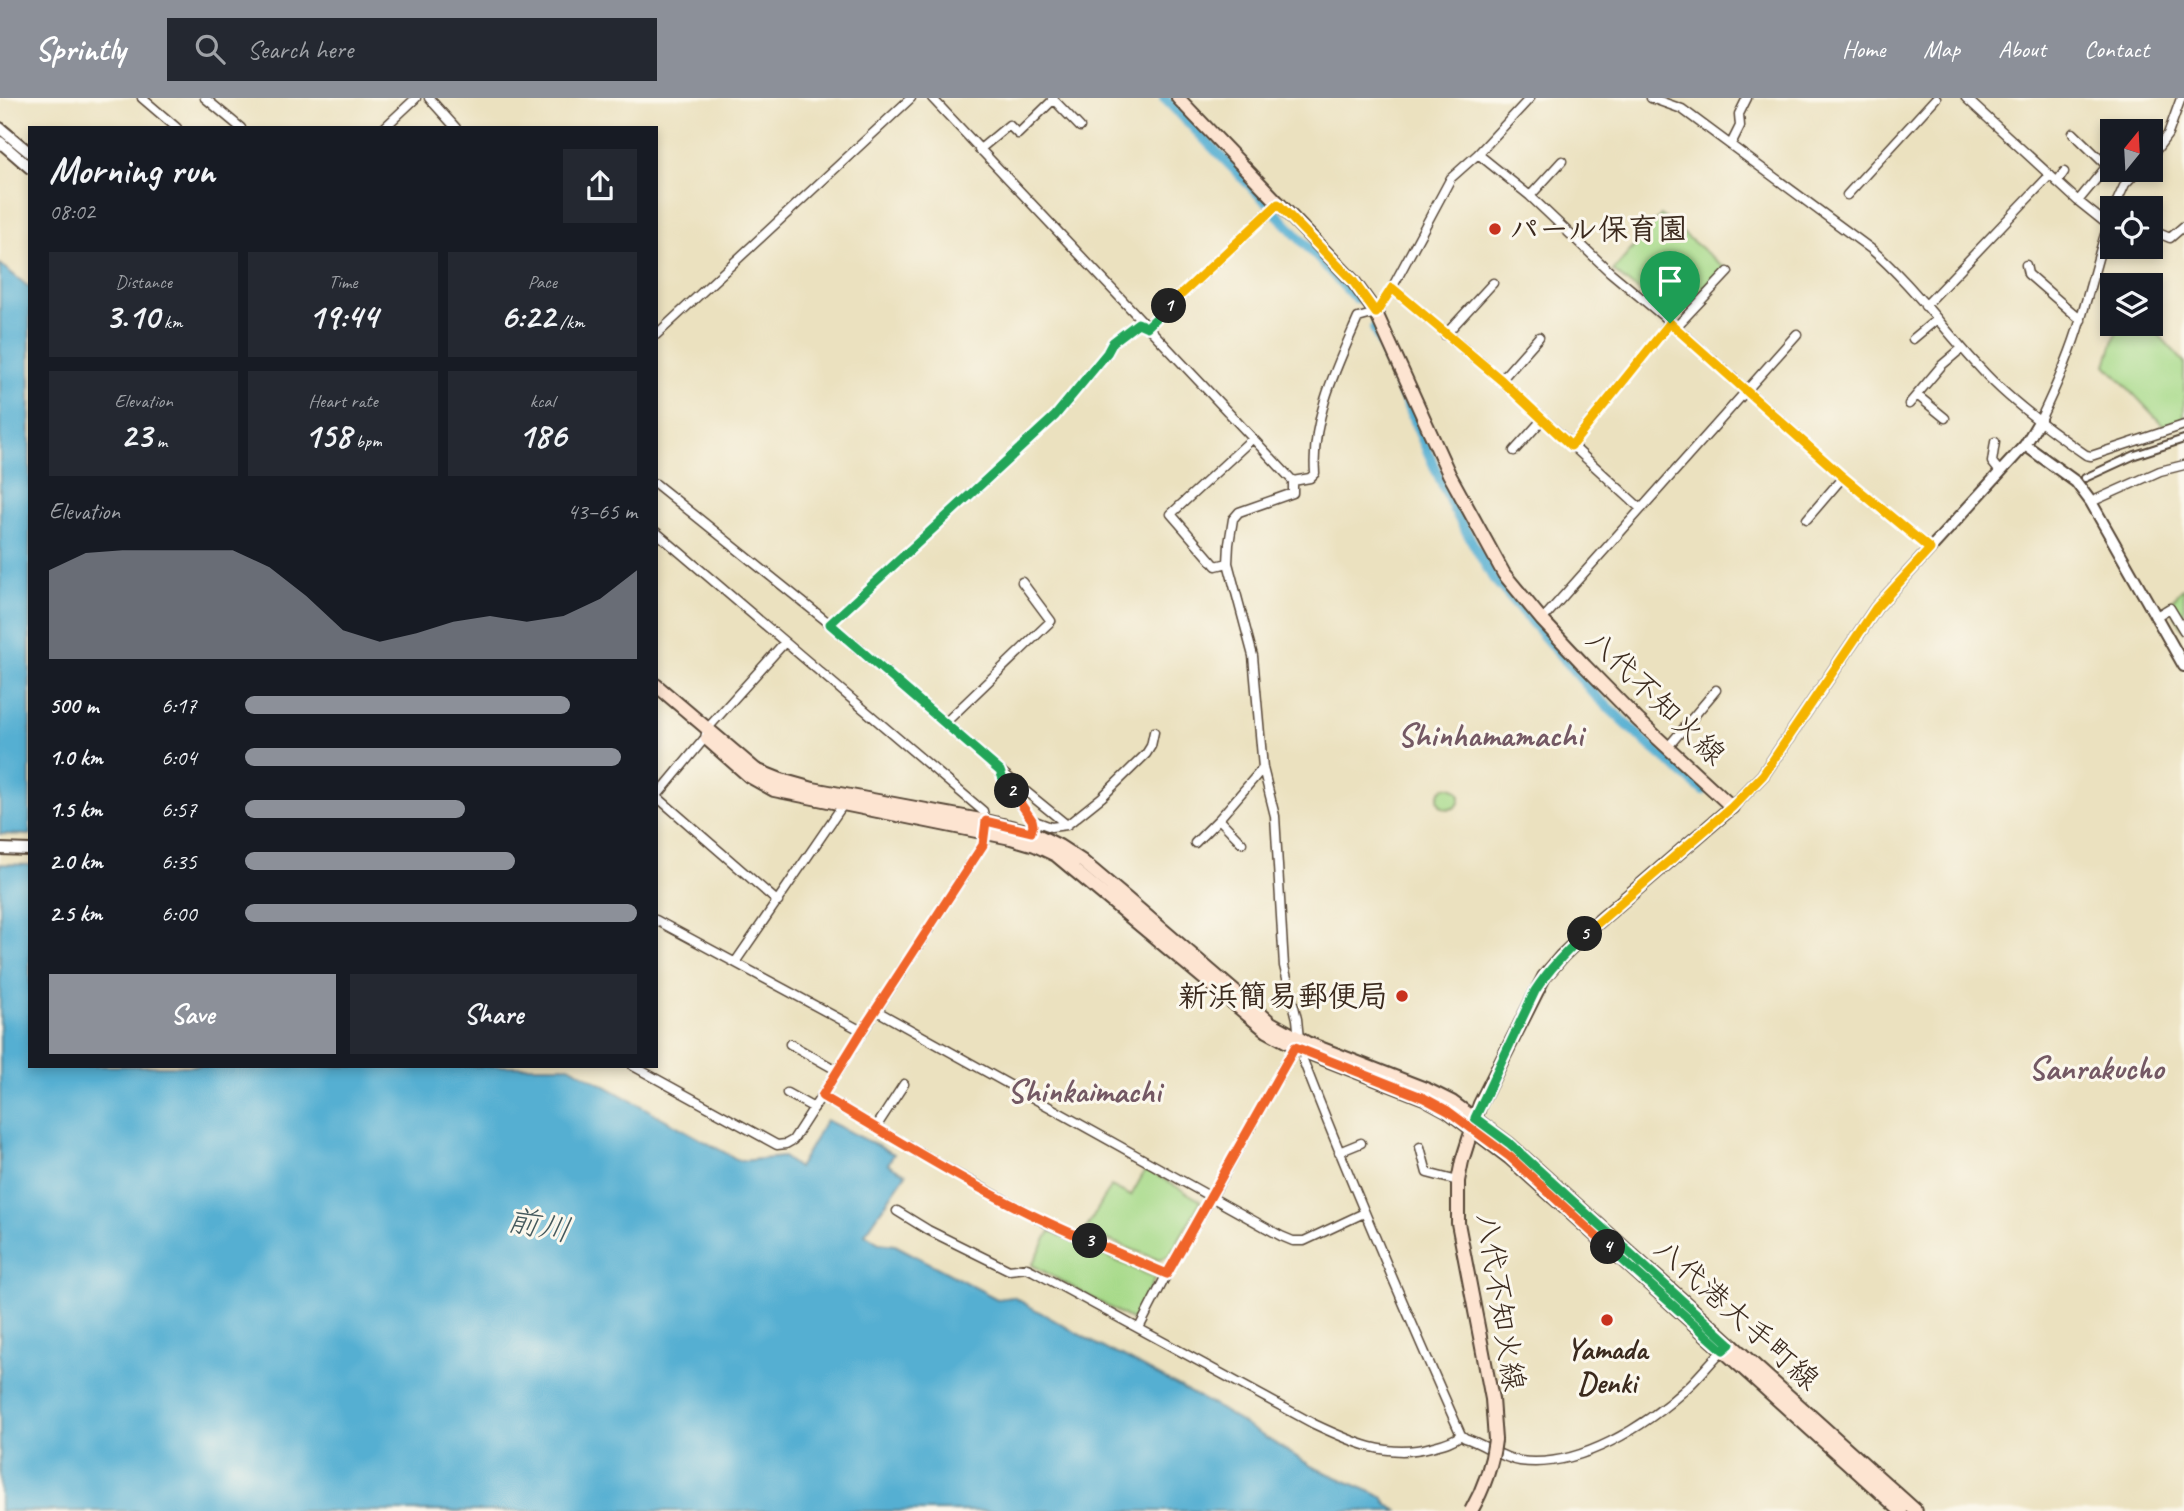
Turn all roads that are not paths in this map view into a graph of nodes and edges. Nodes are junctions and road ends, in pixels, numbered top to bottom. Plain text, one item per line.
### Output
1 (142, 98) edge
2 (205, 98) edge
3 (416, 98) edge
4 (429, 98) edge
5 (911, 98) edge
6 (932, 98) edge
7 (1178, 98) edge
8 (1530, 98) edge
9 (1651, 98) edge
10 (1747, 98) edge
11 (1936, 98) edge
12 (1966, 98) edge
13 (2181, 98) edge
14 (1053, 99) edge
15 (230, 118) junction
16 (175, 126) edge
17 (232, 126) edge
18 (239, 126) edge
19 (386, 126) edge
20 (454, 126) edge
21 (1080, 127) dead end
22 (0, 128) edge
23 (2073, 133) dead end
24 (2163, 141) edge
25 (0, 142) edge
26 (1731, 144) junction
27 (979, 150) junction
28 (28, 151) edge
29 (1478, 154) junction
30 (1562, 161) dead end
31 (28, 165) edge
32 (2064, 172) dead end
33 (2050, 175) junction
34 (2057, 182) junction
35 (1847, 195) dead end
36 (1530, 196) junction
37 (2078, 201) junction
38 (1278, 204) junction
39 (2100, 219) edge
40 (2184, 226) edge
41 (2163, 235) edge
42 (2100, 253) edge
43 (2026, 265) dead end
44 (1728, 272) dead end
45 (1493, 284) dead end
46 (1392, 288) junction
47 (1925, 306) junction
48 (1376, 313) junction
49 (1937, 319) junction
50 (2081, 320) junction
51 (1673, 325) junction
52 (1147, 327) junction
53 (658, 332) edge
54 (1797, 334) dead end
55 (1446, 335) junction
56 (1539, 337) dead end
57 (1913, 339) dead end
58 (1962, 348) junction
59 (1501, 380) junction
60 (1747, 391) junction
61 (1917, 395) junction
62 (1909, 404) dead end
63 (1945, 418) dead end
64 (1542, 420) junction
65 (2040, 420) junction
66 (2184, 425) edge
67 (1252, 439) junction
68 (2184, 439) edge
69 (1995, 442) dead end
70 (2025, 445) junction
71 (1571, 446) junction
72 (1514, 451) dead end
73 (2184, 465) edge
74 (2000, 472) junction
75 (1843, 477) junction
76 (2085, 478) dead end
77 (1293, 481) junction
78 (658, 486) edge
79 (2091, 502) junction
80 (1641, 509) junction
81 (1807, 519) dead end
82 (658, 533) edge
83 (1930, 549) junction
84 (1228, 562) junction
85 (1022, 582) dead end
86 (2155, 617) junction
87 (1542, 620) junction
88 (830, 624) junction
89 (2184, 631) edge
90 (785, 642) junction
91 (2184, 666) edge
92 (658, 687) edge
93 (1716, 690) dead end
94 (658, 697) edge
95 (944, 724) junction
96 (1154, 732) dead end
97 (706, 733) junction
98 (1667, 748) junction
99 (1263, 768) junction
100 (1000, 771) junction
101 (658, 793) edge
102 (658, 798) edge
103 (846, 800) junction
104 (1732, 807) junction
105 (1219, 819) junction
106 (1068, 825) junction
107 (986, 826) junction
108 (1032, 826) junction
109 (1195, 843) dead end
110 (1242, 843) dead end
111 (0, 849) edge
112 (28, 850) edge
113 (778, 902) junction
114 (658, 921) edge
115 (737, 961) junction
116 (877, 1011) junction
117 (862, 1031) junction
118 (790, 1044) dead end
119 (1301, 1045) junction
120 (637, 1068) edge
121 (838, 1071) junction
122 (904, 1084) dead end
123 (787, 1093) dead end
124 (822, 1096) junction
125 (814, 1108) junction
126 (1473, 1123) junction
127 (876, 1128) junction
128 (1361, 1143) dead end
129 (1420, 1147) dead end
130 (1339, 1152) junction
131 (1458, 1181) junction
132 (1212, 1198) junction
133 (897, 1210) dead end
134 (1364, 1213) junction
135 (1167, 1274) junction
136 (1139, 1328) junction
137 (1726, 1347) junction
138 (1461, 1435) junction
139 (1471, 1511) edge
140 (1900, 1511) edge
141 (1916, 1511) edge

1 - 16 street
2 - 15 street
3 - 19 street
4 - 20 street
5 - 53 street
6 - 27 street
7 - 38 main road, 八代不知火線
8 - 29 street
9 - 26 street
10 - 26 street
11 - 35 street
12 - 33 street
13 - 24 street
14 - 21 street
14 - 27 street
15 - 17 street
15 - 18 street
22 - 28 street
23 - 37 street
25 - 31 street
26 - 47 street
27 - 52 street
29 - 36 street
29 - 46 street
30 - 36 street
32 - 34 street
33 - 34 street
33 - 47 street
34 - 37 street
36 - 51 street
37 - 39 street
38 - 48 main road, 八代不知火線
38 - 52 street
40 - 41 street
42 - 50 street
43 - 50 street
44 - 51 street
45 - 55 street
46 - 48 street
46 - 55 street
47 - 49 street
48 - 77 street
48 - 87 main road, 八代不知火線
49 - 57 street
49 - 58 street
50 - 65 street
51 - 60 street
51 - 71 street
52 - 67 street
52 - 88 street
54 - 60 street
55 - 59 street
56 - 59 street
58 - 61 street
58 - 65 street
59 - 64 street
60 - 75 street
60 - 80 street
61 - 62 street
61 - 63 street
64 - 71 street
64 - 72 street
65 - 66 street
65 - 70 street
67 - 77 street
67 - 84 street
68 - 76 street
69 - 74 street
70 - 74 street
70 - 79 street
71 - 80 street
73 - 79 street
74 - 83 street
75 - 81 street
75 - 83 street
77 - 84 street
78 - 88 street
79 - 86 street
80 - 87 street
82 - 90 street
83 - 104 street
84 - 99 street
85 - 95 street
86 - 89 street
86 - 91 street
87 - 98 main road, 八代不知火線
88 - 95 street
90 - 97 street
90 - 107 street
92 - 97 main road, 八代港大手町線
93 - 98 street
94 - 97 main road, 八代港大手町線
95 - 100 street
96 - 106 street
97 - 101 street
97 - 103 main road, 八代港大手町線
98 - 104 main road, 八代不知火線
99 - 105 street
99 - 119 street
100 - 106 street
100 - 108 street
102 - 113 street
103 - 107 main road, 八代港大手町線
103 - 113 street
104 - 126 main road, 八代不知火線
105 - 109 street
105 - 110 street
106 - 108 street
107 - 108 main road, 八代港大手町線
107 - 116 street
107 - 119 main road, 八代港大手町線
108 - 119 main road, 八代港大手町線
111 - 112 street
113 - 115 street
114 - 115 street
115 - 117 street
116 - 117 street
116 - 132 street
117 - 121 street
118 - 121 street
119 - 126 main road, 八代港大手町線
119 - 130 street
119 - 132 street
120 - 125 street
121 - 124 street
122 - 127 street
123 - 125 street
124 - 125 street
124 - 127 street
126 - 131 main road, 八代不知火線
126 - 137 main road, 八代港大手町線
127 - 135 street
128 - 130 street
129 - 131 street
130 - 134 street
131 - 139 main road, 八代不知火線, bridge
132 - 134 street
132 - 135 street
133 - 136 street
134 - 138 street
135 - 136 street
136 - 138 street
137 - 138 street
137 - 140 main road, 八代港大手町線
137 - 141 main road, 八代港大手町線

